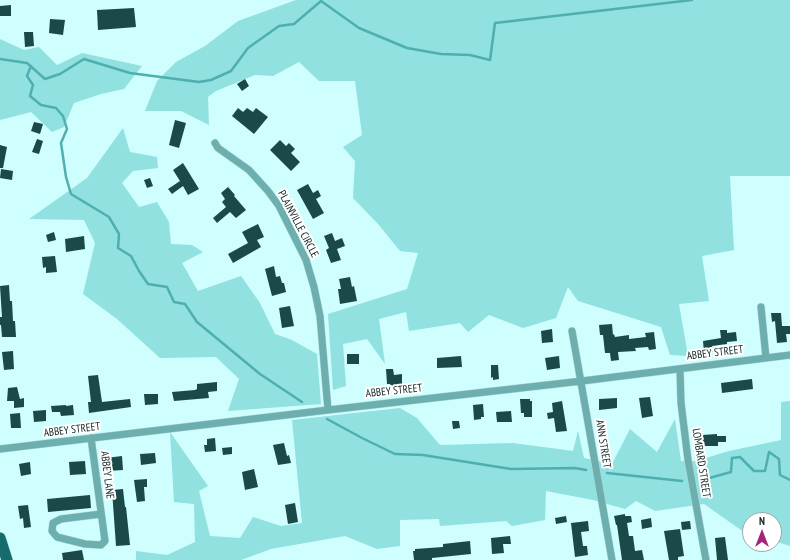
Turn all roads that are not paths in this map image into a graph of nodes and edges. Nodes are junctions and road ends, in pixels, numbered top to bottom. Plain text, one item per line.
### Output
1 (215, 143) dead end
2 (761, 307) dead end
3 (572, 331) dead end
4 (790, 355) edge
5 (766, 358) junction
6 (680, 369) junction
7 (582, 382) junction
8 (328, 410) junction
9 (91, 438) junction
10 (0, 449) edge
11 (101, 514) junction
12 (0, 538) edge
13 (8, 560) edge
14 (612, 560) edge
15 (706, 560) edge

1 - 8 street, PLAINVILLE CIRCLE
2 - 5 street
3 - 7 street, ANN STREET
4 - 5 street, ABBEY STREET
5 - 6 street, ABBEY STREET
6 - 7 street, ABBEY STREET
6 - 15 street, LOMBARD STREET
7 - 8 street, ABBEY STREET
7 - 14 street, ANN STREET
8 - 9 street, ABBEY STREET
9 - 10 street, ABBEY STREET
9 - 11 street, ABBEY LANE
11 - 11 street, ABBEY LANE
12 - 13 main road

